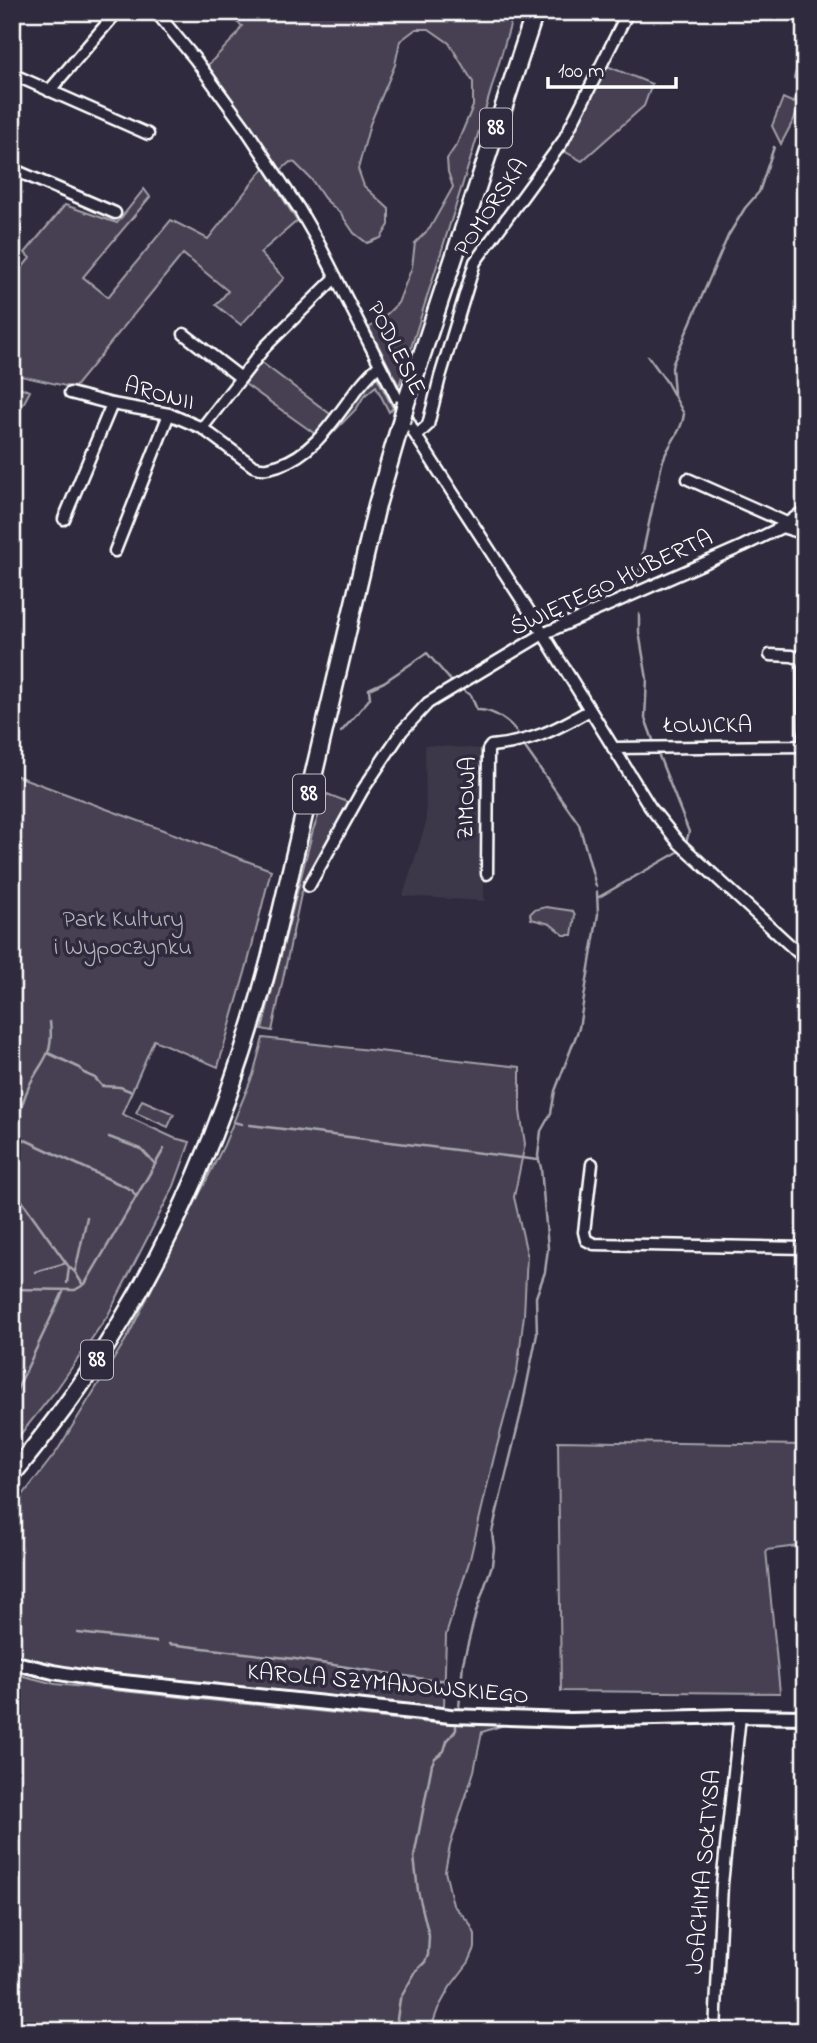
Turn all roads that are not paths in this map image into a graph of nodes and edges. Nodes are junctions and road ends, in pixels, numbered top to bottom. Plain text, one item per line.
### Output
1 (117, 12) edge
2 (156, 12) edge
3 (534, 12) edge
4 (628, 12) edge
5 (12, 74) edge
6 (49, 91) junction
7 (148, 134) dead end
8 (12, 169) edge
9 (115, 213) dead end
10 (336, 277) junction
11 (184, 334) dead end
12 (380, 365) junction
13 (241, 378) junction
14 (70, 393) dead end
15 (113, 404) junction
16 (169, 414) junction
17 (202, 428) junction
18 (416, 436) junction
19 (688, 479) dead end
20 (805, 510) edge
21 (64, 519) dead end
22 (784, 525) junction
23 (805, 534) edge
24 (115, 551) dead end
25 (543, 634) junction
26 (770, 655) dead end
27 (590, 709) junction
28 (804, 746) edge
29 (613, 748) junction
30 (487, 874) dead end
31 (309, 886) dead end
32 (805, 959) edge
33 (592, 1164) dead end
34 (805, 1248) edge
35 (12, 1475) edge
36 (12, 1662) edge
37 (740, 1716) junction
38 (805, 1717) edge
39 (715, 2031) edge

1 - 6 street
2 - 10 street, PODLESIE
3 - 35 main road, 88, bridge
4 - 18 street, POMORSKA
5 - 6 street
6 - 7 street
8 - 9 street
10 - 12 street, PODLESIE
10 - 13 street
11 - 13 street
12 - 17 street, ARONII
12 - 18 street, PODLESIE
13 - 17 street
14 - 15 street, ARONII
15 - 16 street, ARONII
15 - 21 street
16 - 17 street, ARONII
16 - 24 street
18 - 25 street, PODLESIE
19 - 22 street, ŚWIĘTEGO HUBERTA
20 - 22 street, ŚWIĘTEGO HUBERTA
22 - 23 street
22 - 25 street, ŚWIĘTEGO HUBERTA
25 - 27 street, PODLESIE
25 - 31 street, ŚWIĘTEGO HUBERTA
26 - 28 street, ŁOWICKA
27 - 29 street, PODLESIE
27 - 30 street, ZIMOWA
28 - 29 street, ŁOWICKA
29 - 32 street, PODLESIE
33 - 34 street
36 - 37 street, KAROLA SZYMANOWSKIEGO
37 - 38 street, KAROLA SZYMANOWSKIEGO
37 - 39 street, JOACHIMA SOŁTYSA

